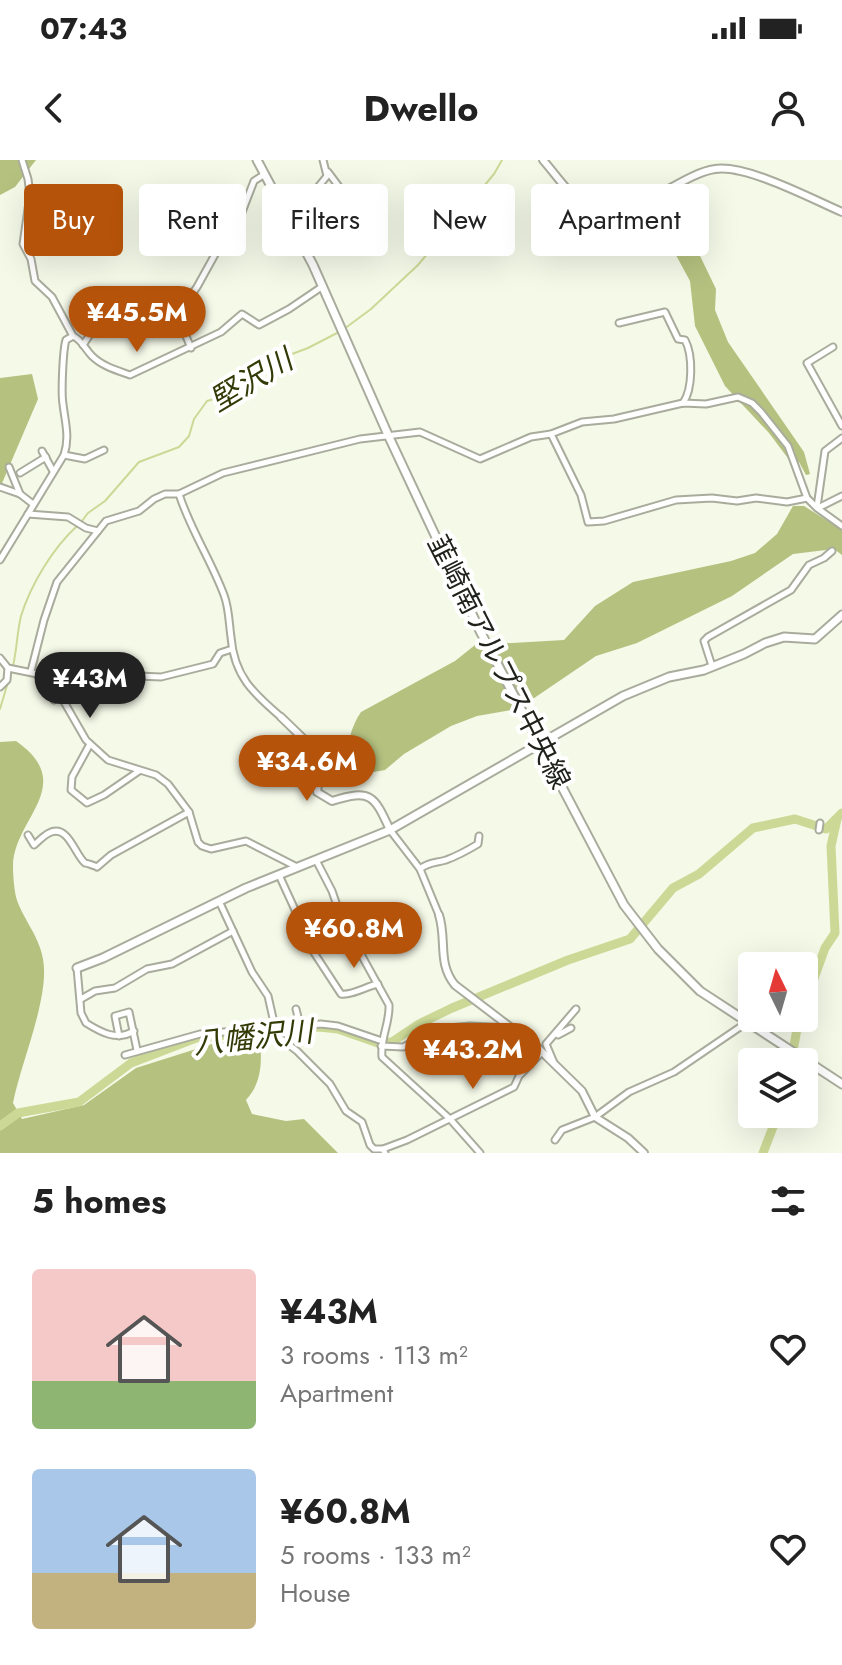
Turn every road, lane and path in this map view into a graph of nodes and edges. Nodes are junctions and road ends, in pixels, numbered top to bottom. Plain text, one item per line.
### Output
1 (22, 160) edge
2 (257, 160) edge
3 (323, 160) edge
4 (543, 160) edge
5 (327, 171) junction
6 (266, 173) junction
7 (272, 184) edge
8 (320, 184) edge
9 (337, 184) edge
10 (842, 212) edge
11 (309, 256) edge
12 (323, 286) junction
13 (619, 323) dead end
14 (73, 336) junction
15 (89, 336) dead end
16 (83, 345) junction
17 (833, 347) dead end
18 (191, 348) junction
19 (683, 403) junction
20 (842, 426) edge
21 (551, 434) junction
22 (389, 437) junction
23 (842, 438) edge
24 (104, 450) dead end
25 (64, 455) junction
26 (9, 467) dead end
27 (53, 471) junction
28 (20, 473) dead end
29 (0, 487) edge
30 (20, 494) junction
31 (179, 494) junction
32 (842, 496) edge
33 (807, 498) junction
34 (33, 504) junction
35 (817, 508) junction
36 (28, 514) junction
37 (842, 526) edge
38 (98, 531) junction
39 (832, 551) dead end
40 (0, 560) edge
41 (842, 615) edge
42 (232, 649) junction
43 (0, 658) edge
44 (712, 666) junction
45 (8, 668) junction
46 (28, 672) junction
47 (42, 675) junction
48 (0, 687) edge
49 (54, 700) dead end
50 (281, 717) joint
51 (90, 744) junction
52 (541, 745) junction
53 (140, 770) junction
54 (189, 812) junction
55 (390, 830) junction
56 (28, 835) dead end
57 (479, 836) dead end
58 (316, 860) junction
59 (298, 867) junction
60 (420, 869) junction
61 (279, 875) junction
62 (219, 901) junction
63 (439, 915) joint
64 (233, 931) junction
65 (77, 968) joint
66 (378, 984) junction
67 (81, 999) junction
68 (296, 1009) dead end
69 (576, 1009) dead end
70 (738, 1017) edge
71 (300, 1025) junction
72 (509, 1028) junction
73 (571, 1028) dead end
74 (738, 1028) edge
75 (276, 1030) junction
76 (134, 1031) junction
77 (760, 1032) edge
78 (119, 1036) junction
79 (551, 1039) junction
80 (382, 1044) junction
81 (137, 1050) junction
82 (542, 1052) junction
83 (125, 1055) dead end
84 (555, 1063) junction
85 (842, 1084) edge
86 (595, 1117) junction
87 (450, 1119) junction
88 (555, 1140) dead end
89 (384, 1151) edge
90 (480, 1153) edge
91 (644, 1153) edge

1 - 14 street
2 - 6 main road, 韮崎南アルプス中央線
3 - 5 street
4 - 10 street
5 - 8 street
5 - 9 street
6 - 7 main road, 韮崎南アルプス中央線
6 - 18 street
11 - 12 main road, 韮崎南アルプス中央線
12 - 18 street
12 - 22 main road, 韮崎南アルプス中央線
13 - 19 street
14 - 16 street
14 - 25 street
15 - 16 street
16 - 18 street
17 - 20 street
19 - 21 street
19 - 33 street
21 - 22 street
21 - 33 street
22 - 31 street
22 - 52 main road, 韮崎南アルプス中央線
23 - 35 street
24 - 25 street
25 - 27 street
26 - 30 street
27 - 28 street
27 - 34 street
29 - 30 street
30 - 34 street
31 - 38 street
31 - 42 street
32 - 35 street
33 - 35 street
34 - 36 street
35 - 37 street
36 - 38 street
36 - 40 street
38 - 46 street
39 - 44 street
41 - 44 main road
42 - 47 street
42 - 50 street
43 - 45 street
44 - 52 main road
45 - 46 street
45 - 48 street
46 - 47 street
47 - 49 street
47 - 51 street
50 - 55 street
51 - 53 street
51 - 53 street
52 - 55 main road
52 - 70 main road, 韮崎南アルプス中央線
53 - 54 street
54 - 56 street
54 - 59 street
55 - 58 main road
55 - 60 street
57 - 60 street
58 - 59 main road
58 - 66 street
59 - 61 main road
60 - 63 street
61 - 62 main road
61 - 66 street
62 - 64 street
62 - 65 main road
63 - 72 street
64 - 67 street
64 - 75 street
65 - 67 street
66 - 80 street
67 - 78 street
68 - 71 street
69 - 79 street
71 - 75 street
71 - 80 street
72 - 80 street
72 - 82 street
73 - 79 street
74 - 86 street
75 - 81 street
75 - 89 street
76 - 78 street
76 - 78 street
76 - 81 street
77 - 85 main road, 韮崎南アルプス中央線
79 - 84 street
80 - 87 street
81 - 83 street
82 - 84 street
82 - 87 street
84 - 86 street
86 - 88 street
86 - 91 street
87 - 89 street
87 - 90 street

